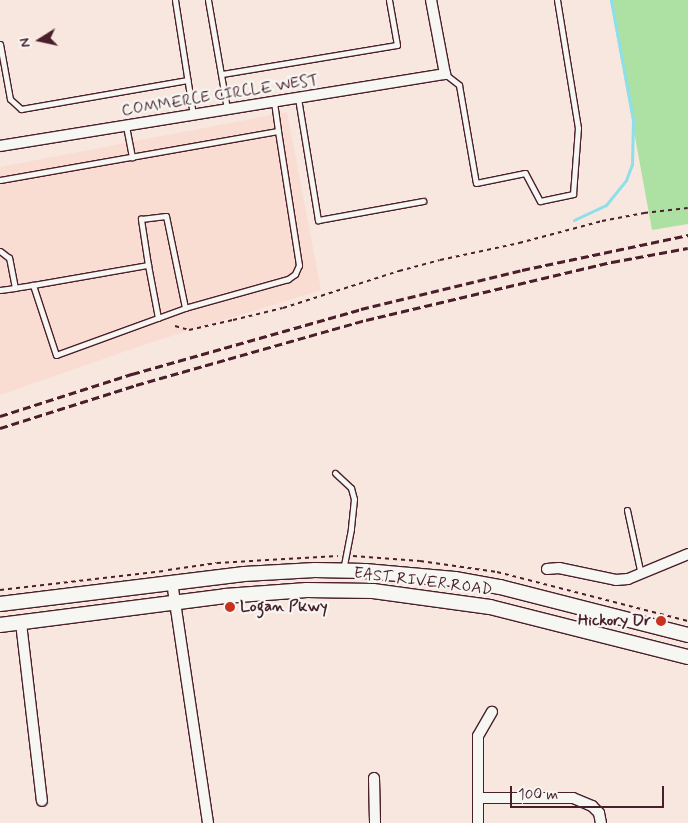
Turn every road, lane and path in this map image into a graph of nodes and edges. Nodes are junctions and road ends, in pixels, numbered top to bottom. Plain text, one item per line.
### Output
1 (174, 0) edge
2 (208, 0) edge
3 (389, 0) edge
4 (432, 0) edge
5 (557, 0) edge
6 (0, 44) edge
7 (222, 74) junction
8 (445, 74) junction
9 (187, 80) junction
10 (298, 98) junction
11 (274, 102) junction
12 (227, 110) junction
13 (193, 115) junction
14 (126, 126) junction
15 (278, 131) junction
16 (0, 146) edge
17 (132, 157) junction
18 (0, 180) edge
19 (423, 201) dead end
20 (688, 208) edge
21 (0, 250) edge
22 (148, 264) junction
23 (33, 285) junction
24 (15, 288) junction
25 (0, 290) edge
26 (185, 308) junction
27 (158, 318) junction
28 (175, 326) dead end
29 (335, 473) dead end
30 (627, 510) dead end
31 (688, 554) edge
32 (547, 569) dead end
33 (343, 571) junction
34 (641, 575) junction
35 (172, 582) junction
36 (175, 603) junction
37 (0, 604) edge
38 (21, 623) junction
39 (0, 625) edge
40 (688, 635) edge
41 (688, 657) edge
42 (492, 712) dead end
43 (374, 778) dead end
44 (478, 798) junction
45 (42, 801) dead end
46 (208, 823) edge
47 (374, 823) edge
48 (478, 823) edge
49 (601, 823) edge

1 - 9 lane
2 - 7 lane
3 - 7 lane
4 - 8 street
5 - 8 lane
6 - 9 lane
7 - 12 lane
8 - 10 street, COMMERCE CIRCLE WEST
9 - 13 lane
10 - 11 street, COMMERCE CIRCLE WEST
10 - 19 lane
11 - 12 street, COMMERCE CIRCLE WEST
11 - 15 lane
12 - 13 street, COMMERCE CIRCLE WEST
13 - 14 street, COMMERCE CIRCLE WEST
14 - 16 street, COMMERCE CIRCLE WEST
14 - 17 lane
15 - 17 lane
15 - 26 lane
17 - 18 lane
20 - 28 path
21 - 24 lane
22 - 23 lane
22 - 26 lane
22 - 27 lane
23 - 24 lane
23 - 27 lane
24 - 25 lane
26 - 27 lane
29 - 33 lane
30 - 34 lane
31 - 34 street
32 - 34 street
33 - 35 main road, EAST RIVER ROAD
33 - 40 main road, EAST RIVER ROAD
35 - 36 street
35 - 37 main road, EAST RIVER ROAD
36 - 38 main road, EAST RIVER ROAD
36 - 41 main road, EAST RIVER ROAD
36 - 46 street
38 - 39 main road, EAST RIVER ROAD
38 - 45 street
42 - 44 street
43 - 47 street
44 - 48 street
44 - 49 street

